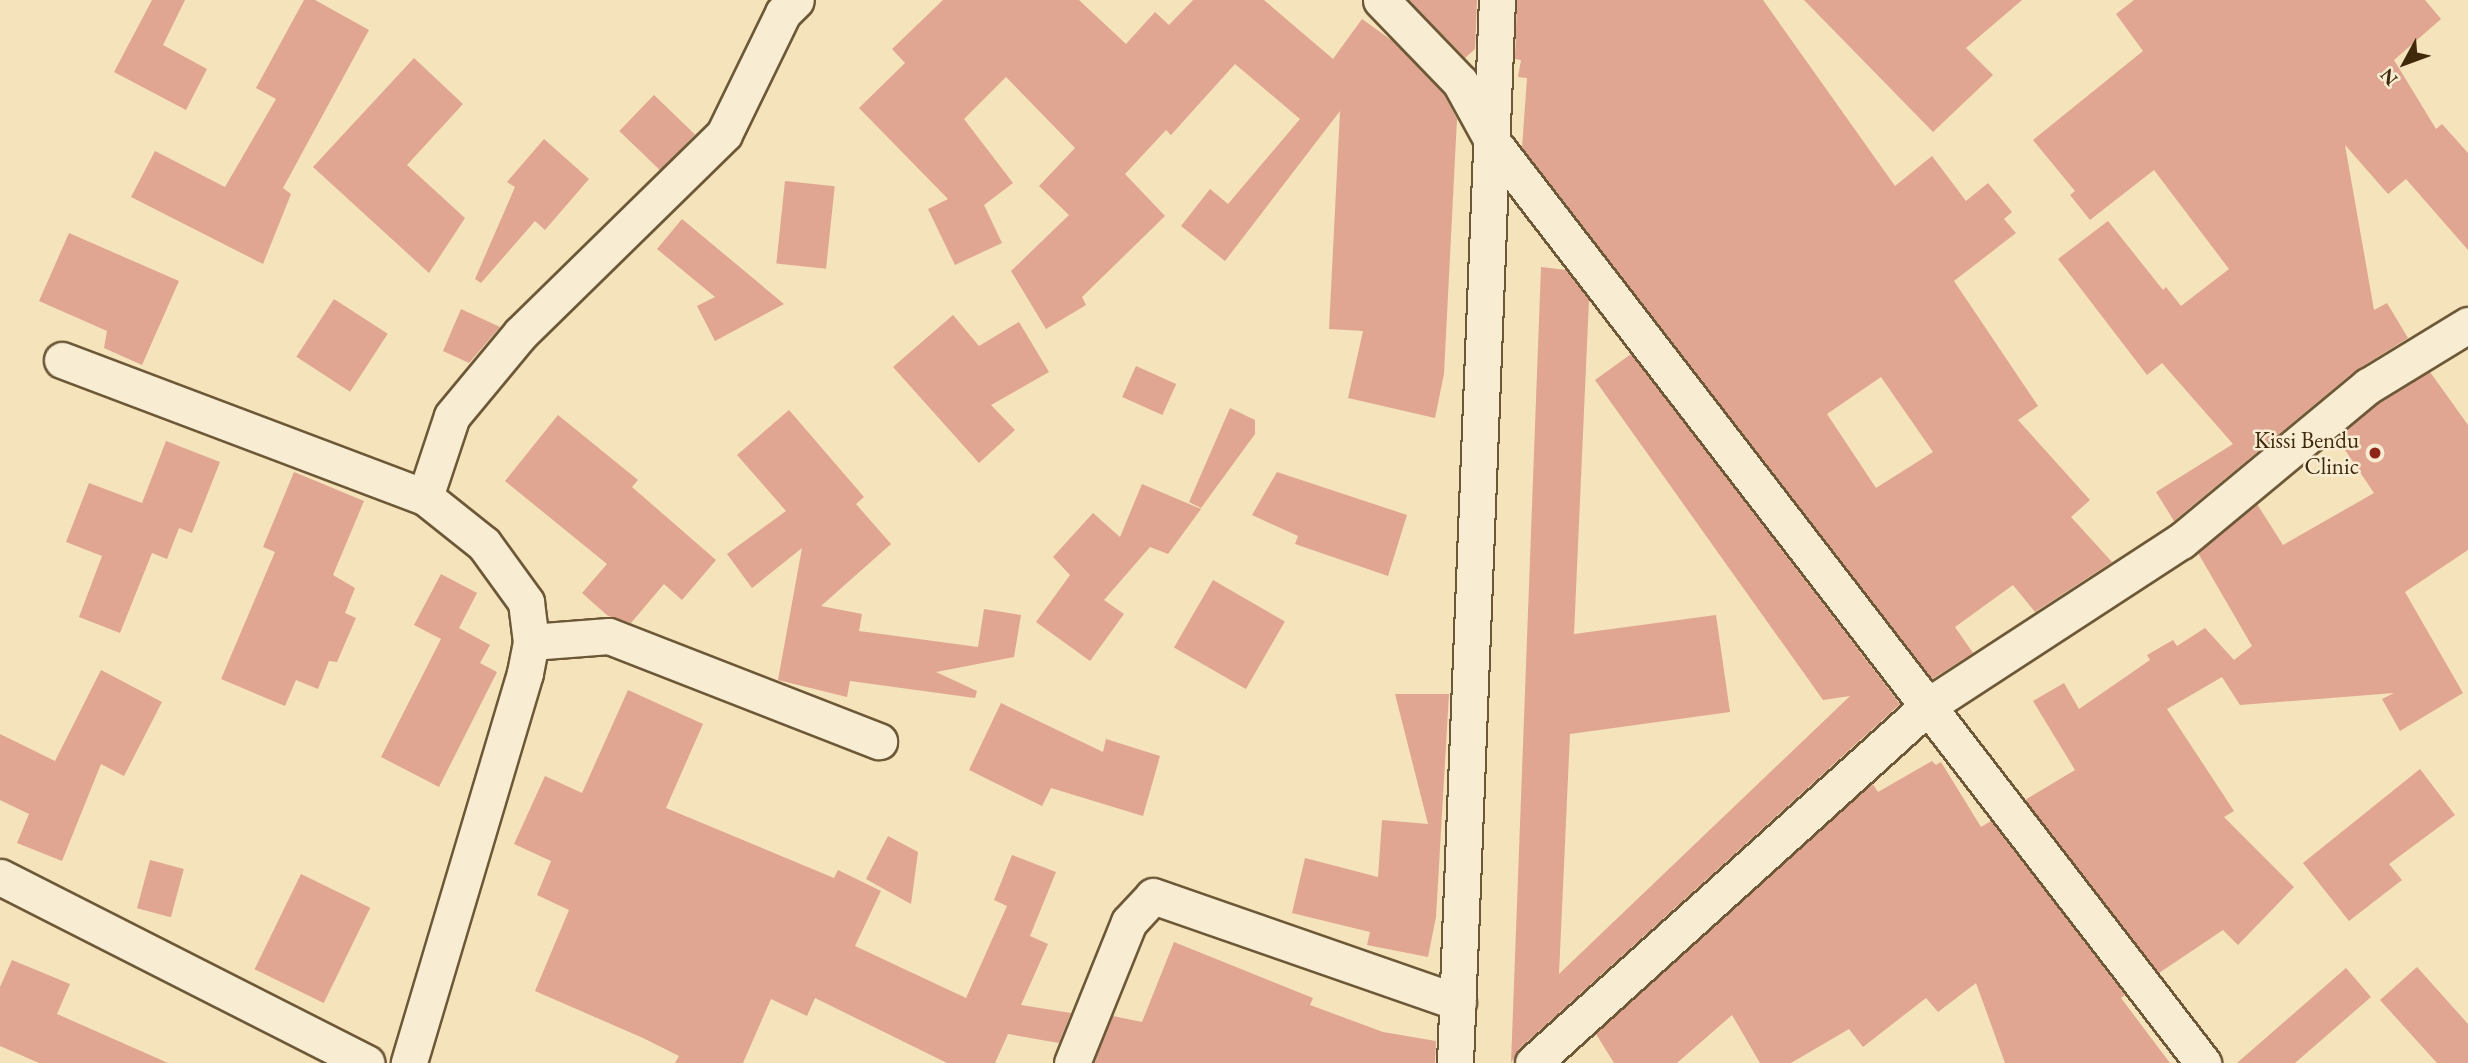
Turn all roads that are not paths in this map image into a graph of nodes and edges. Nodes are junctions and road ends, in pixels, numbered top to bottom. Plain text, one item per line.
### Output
1 (796, 0) edge
2 (1381, 0) edge
3 (1497, 0) edge
4 (1494, 144) junction
5 (2468, 325) edge
6 (62, 360) dead end
7 (425, 498) junction
8 (531, 642) junction
9 (1929, 705) junction
10 (879, 741) dead end
11 (0, 877) edge
12 (1458, 1002) junction
13 (367, 1063) edge
14 (409, 1063) edge
15 (1072, 1063) edge
16 (1455, 1063) edge
17 (1533, 1063) edge
18 (2203, 1063) edge

1 - 7 street
2 - 4 street
3 - 4 street
4 - 9 street
4 - 12 street
5 - 9 street
6 - 7 street
7 - 8 street
8 - 10 street
8 - 14 street
9 - 17 street
9 - 18 street
11 - 13 street
12 - 15 street
12 - 16 street

